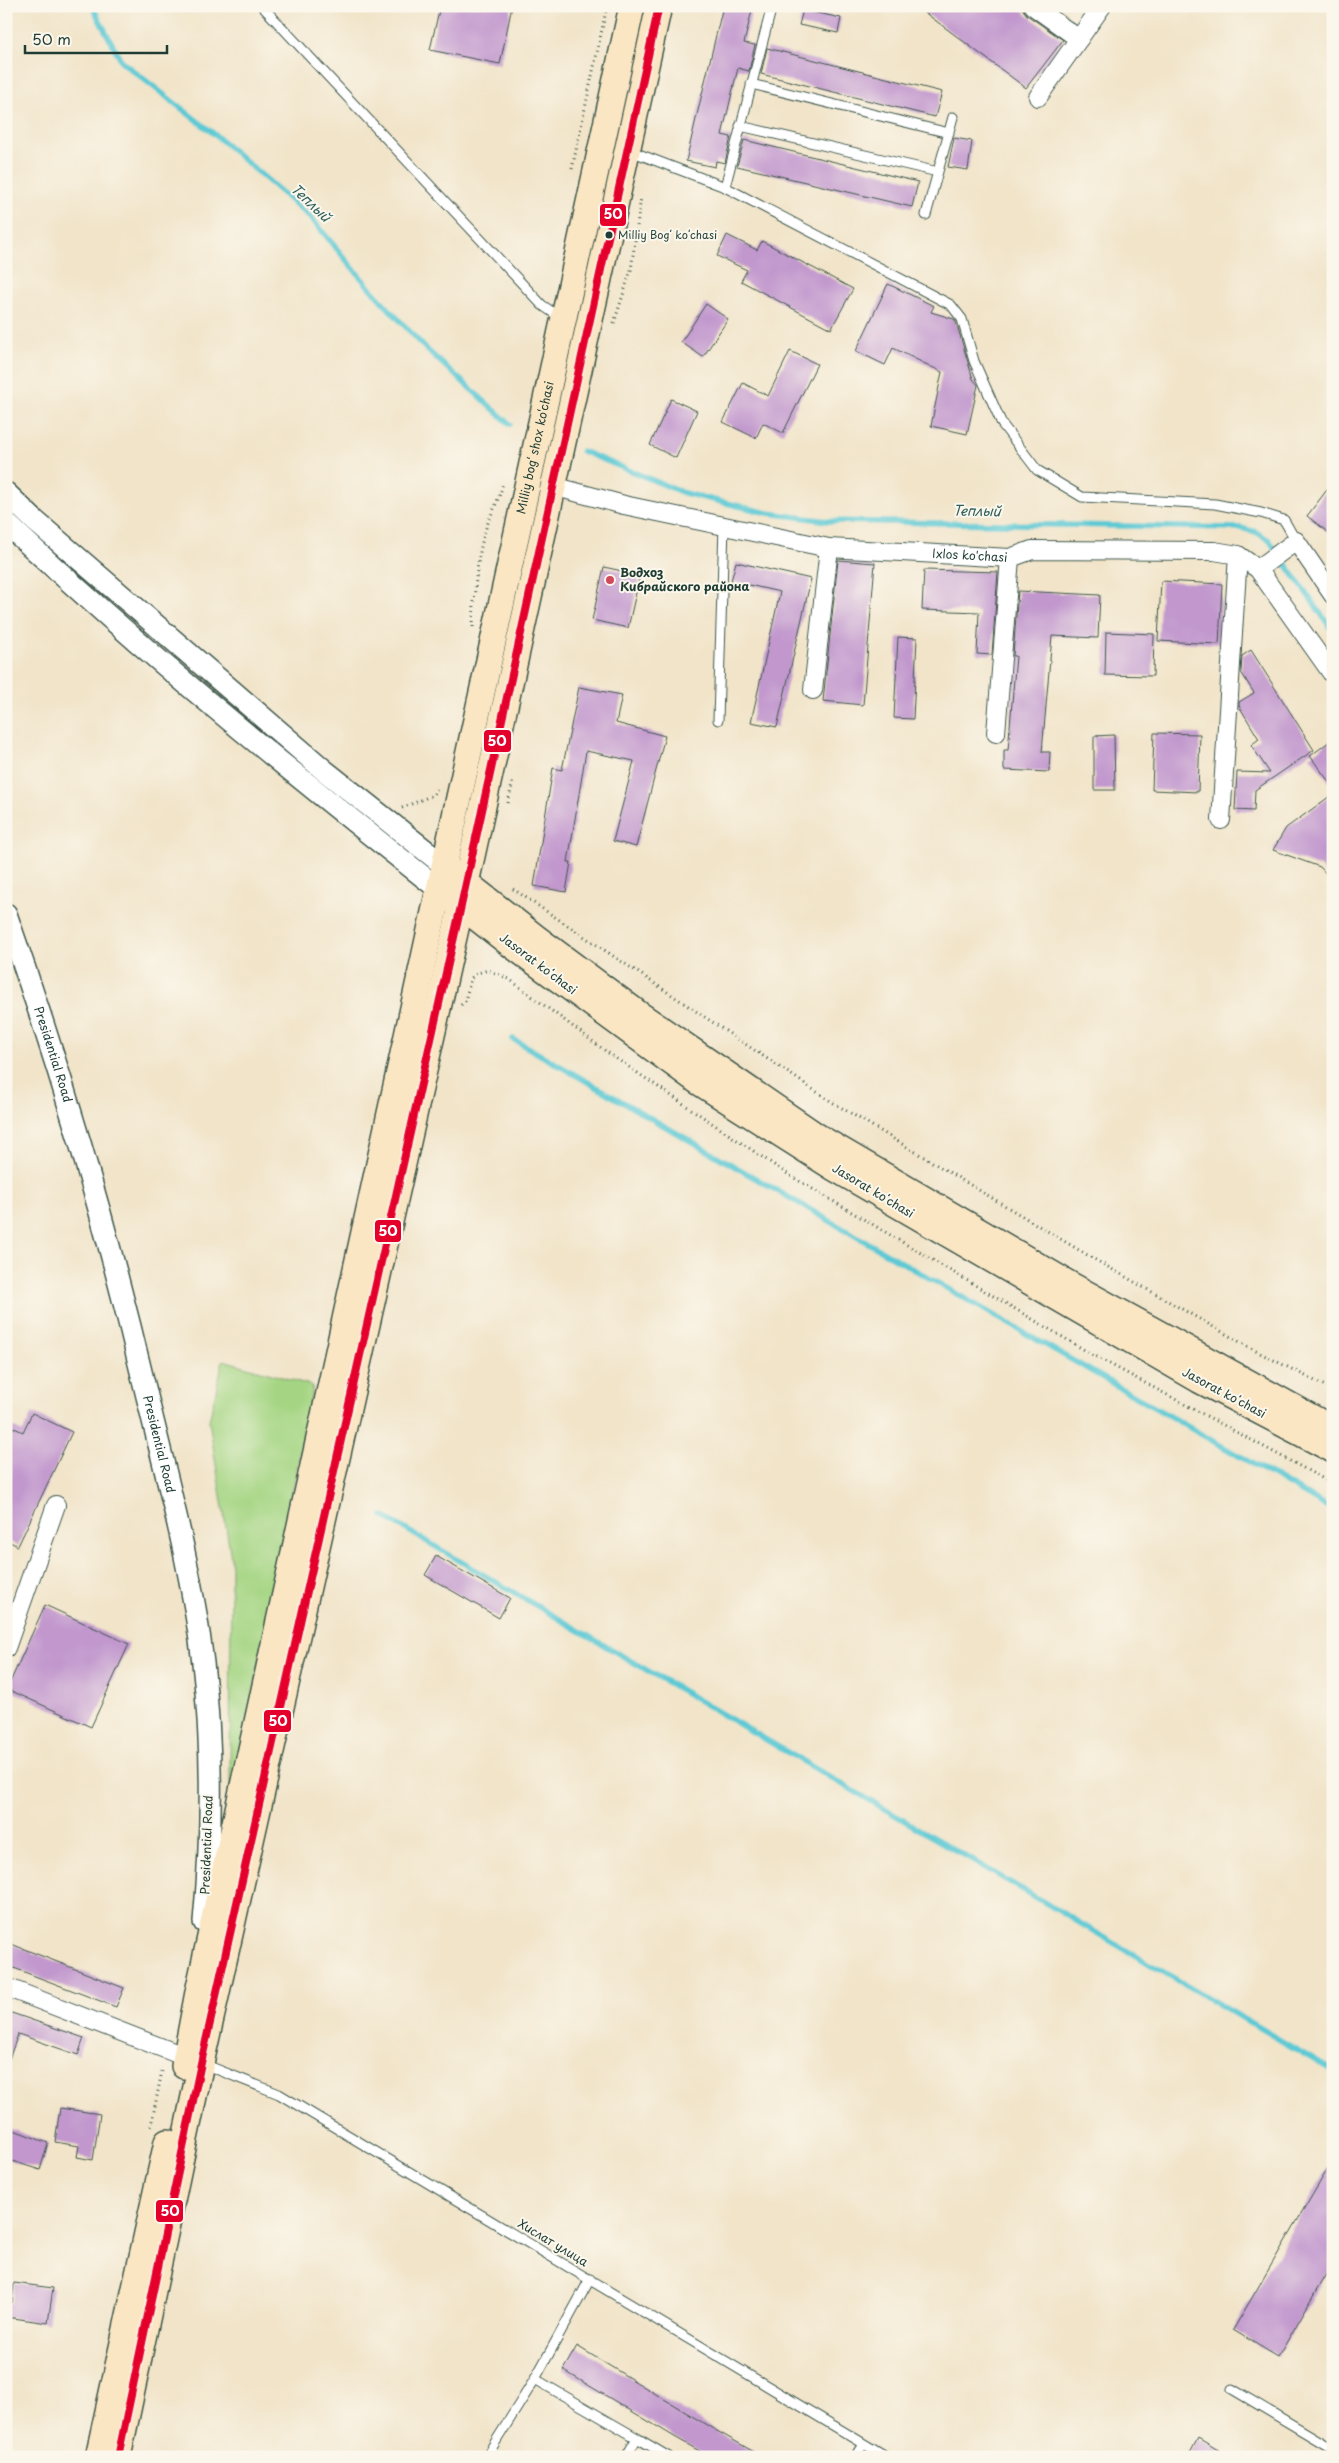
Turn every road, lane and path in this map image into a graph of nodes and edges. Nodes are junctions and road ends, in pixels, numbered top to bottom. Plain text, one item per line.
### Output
1 (262, 6) edge
2 (607, 6) edge
3 (632, 6) edge
4 (659, 6) edge
5 (772, 6) edge
6 (1032, 6) edge
7 (1102, 6) edge
8 (1078, 39) junction
9 (751, 84) junction
10 (1038, 97) dead end
11 (953, 117) dead end
12 (740, 126) junction
13 (949, 133) junction
14 (628, 150) junction
15 (938, 172) junction
16 (570, 179) dead end
17 (725, 187) junction
18 (642, 195) dead end
19 (926, 215) dead end
20 (564, 320) junction
21 (613, 326) dead end
22 (506, 475) dead end
23 (553, 486) junction
24 (6, 493) edge
25 (6, 523) edge
26 (724, 526) junction
27 (1296, 541) junction
28 (829, 548) junction
29 (1238, 555) junction
30 (1010, 558) junction
31 (1258, 569) junction
32 (1333, 595) edge
33 (472, 631) dead end
34 (1333, 675) edge
35 (813, 690) dead end
36 (718, 720) dead end
37 (996, 733) dead end
38 (515, 772) dead end
39 (440, 786) dead end
40 (506, 810) dead end
41 (398, 811) dead end
42 (1222, 820) dead end
43 (443, 878) junction
44 (507, 885) dead end
45 (464, 894) junction
46 (6, 914) edge
47 (456, 1010) dead end
48 (1333, 1390) edge
49 (1333, 1429) edge
50 (1333, 1450) edge
51 (1333, 1484) edge
52 (56, 1505) dead end
53 (6, 1648) edge
54 (6, 1987) edge
55 (198, 1992) junction
56 (194, 2060) junction
57 (590, 2279) junction
58 (535, 2379) junction
59 (1232, 2389) dead end
60 (637, 2438) junction
61 (864, 2444) junction
62 (1333, 2448) edge
63 (98, 2457) edge
64 (118, 2457) edge
65 (486, 2457) edge
66 (626, 2457) edge
67 (669, 2457) edge
68 (856, 2457) edge
69 (886, 2457) edge

1 - 20 lane
2 - 16 path
3 - 20 main road, Milliy bog‘ shox ko‘chasi
4 - 14 main road, Milliy bog‘ shox ko‘chasi
5 - 9 lane
6 - 8 street
7 - 8 street
8 - 10 street
9 - 12 lane
9 - 13 lane
11 - 13 lane
12 - 15 lane
12 - 17 lane
13 - 15 lane
14 - 17 lane
14 - 23 main road, Milliy bog‘ shox ko‘chasi
15 - 19 lane
17 - 27 lane
18 - 21 path
20 - 43 main road, Milliy bog‘ shox ko‘chasi
22 - 33 path
23 - 26 street, Ixlos ko'chasi
23 - 45 main road, Milliy bog‘ shox ko‘chasi
24 - 43 street
25 - 43 street
26 - 28 street, Ixlos ko'chasi
26 - 36 lane
27 - 31 street
27 - 32 street
28 - 30 street, Ixlos ko'chasi
28 - 35 street
29 - 30 street, Ixlos ko'chasi
29 - 31 street, Ixlos ko'chasi
29 - 42 street
30 - 37 street
31 - 34 street, Ixlos ko'chasi
38 - 40 path
39 - 41 path
43 - 45 main road, Jasorat koʻchasi
43 - 55 main road, Milliy bog‘ shox ko‘chasi
44 - 48 path
45 - 49 main road, Jasorat koʻchasi
45 - 50 main road, Jasorat koʻchasi
45 - 56 main road, Milliy bog‘ shox ko‘chasi
46 - 55 street, Presidential Road
47 - 51 path
52 - 53 street
54 - 56 street
55 - 56 main road, Milliy bog‘ shox ko‘chasi
56 - 57 lane, Хислат улица
56 - 63 main road
56 - 64 main road
57 - 58 lane
57 - 61 lane, Хислат улица
58 - 60 lane
58 - 65 lane
59 - 62 lane
60 - 66 lane
60 - 67 lane
61 - 68 lane
61 - 69 lane, Хислат улица

